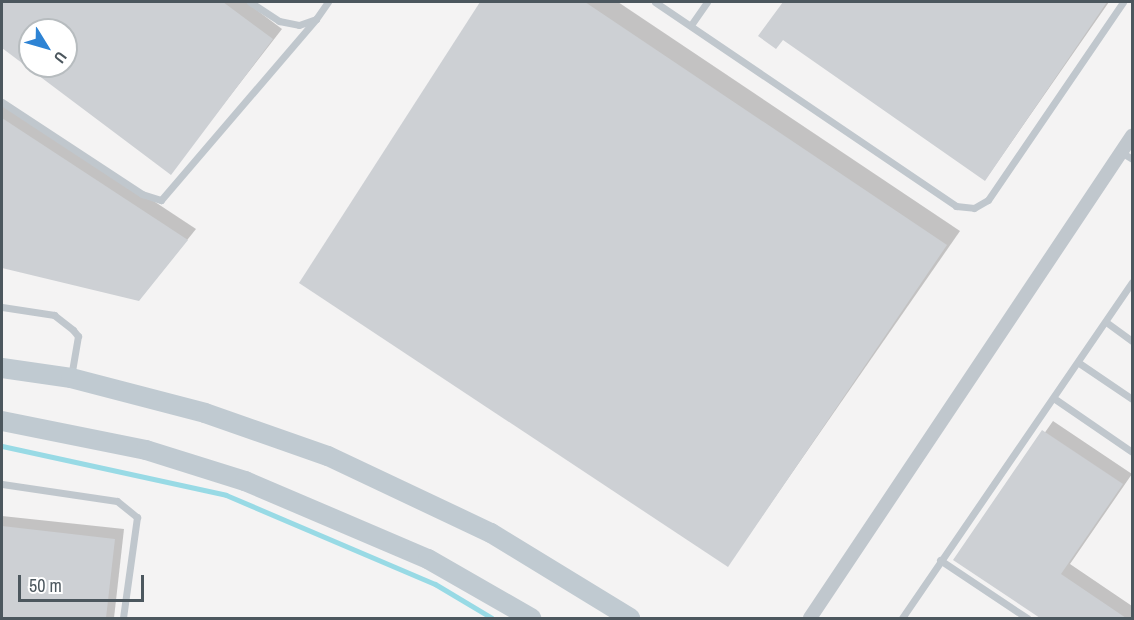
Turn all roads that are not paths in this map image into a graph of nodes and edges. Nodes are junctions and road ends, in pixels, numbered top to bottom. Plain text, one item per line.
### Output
1 (250, 2) edge
2 (328, 2) edge
3 (655, 2) edge
4 (707, 2) edge
5 (1123, 2) edge
6 (316, 19) junction
7 (691, 25) junction
8 (2, 102) edge
9 (1132, 136) edge
10 (1127, 156) edge
11 (1132, 282) edge
12 (2, 307) edge
13 (1106, 322) junction
14 (1132, 340) edge
15 (1079, 363) junction
16 (2, 368) edge
17 (70, 378) junction
18 (1055, 399) junction
19 (1132, 399) edge
20 (2, 421) edge
21 (1132, 452) edge
22 (2, 484) edge
23 (940, 560) junction
24 (123, 618) edge
25 (531, 618) edge
26 (630, 618) edge
27 (810, 618) edge
28 (902, 618) edge
29 (1027, 618) edge

1 - 6 lane
2 - 6 lane
3 - 7 lane
4 - 7 lane
5 - 7 lane
6 - 8 lane
9 - 10 street
10 - 27 street
11 - 13 lane
12 - 17 lane
13 - 14 lane
13 - 15 lane
15 - 18 lane
15 - 19 lane
16 - 17 street
17 - 26 street
18 - 21 lane
18 - 23 lane
20 - 25 street
22 - 24 lane
23 - 28 lane
23 - 29 lane

